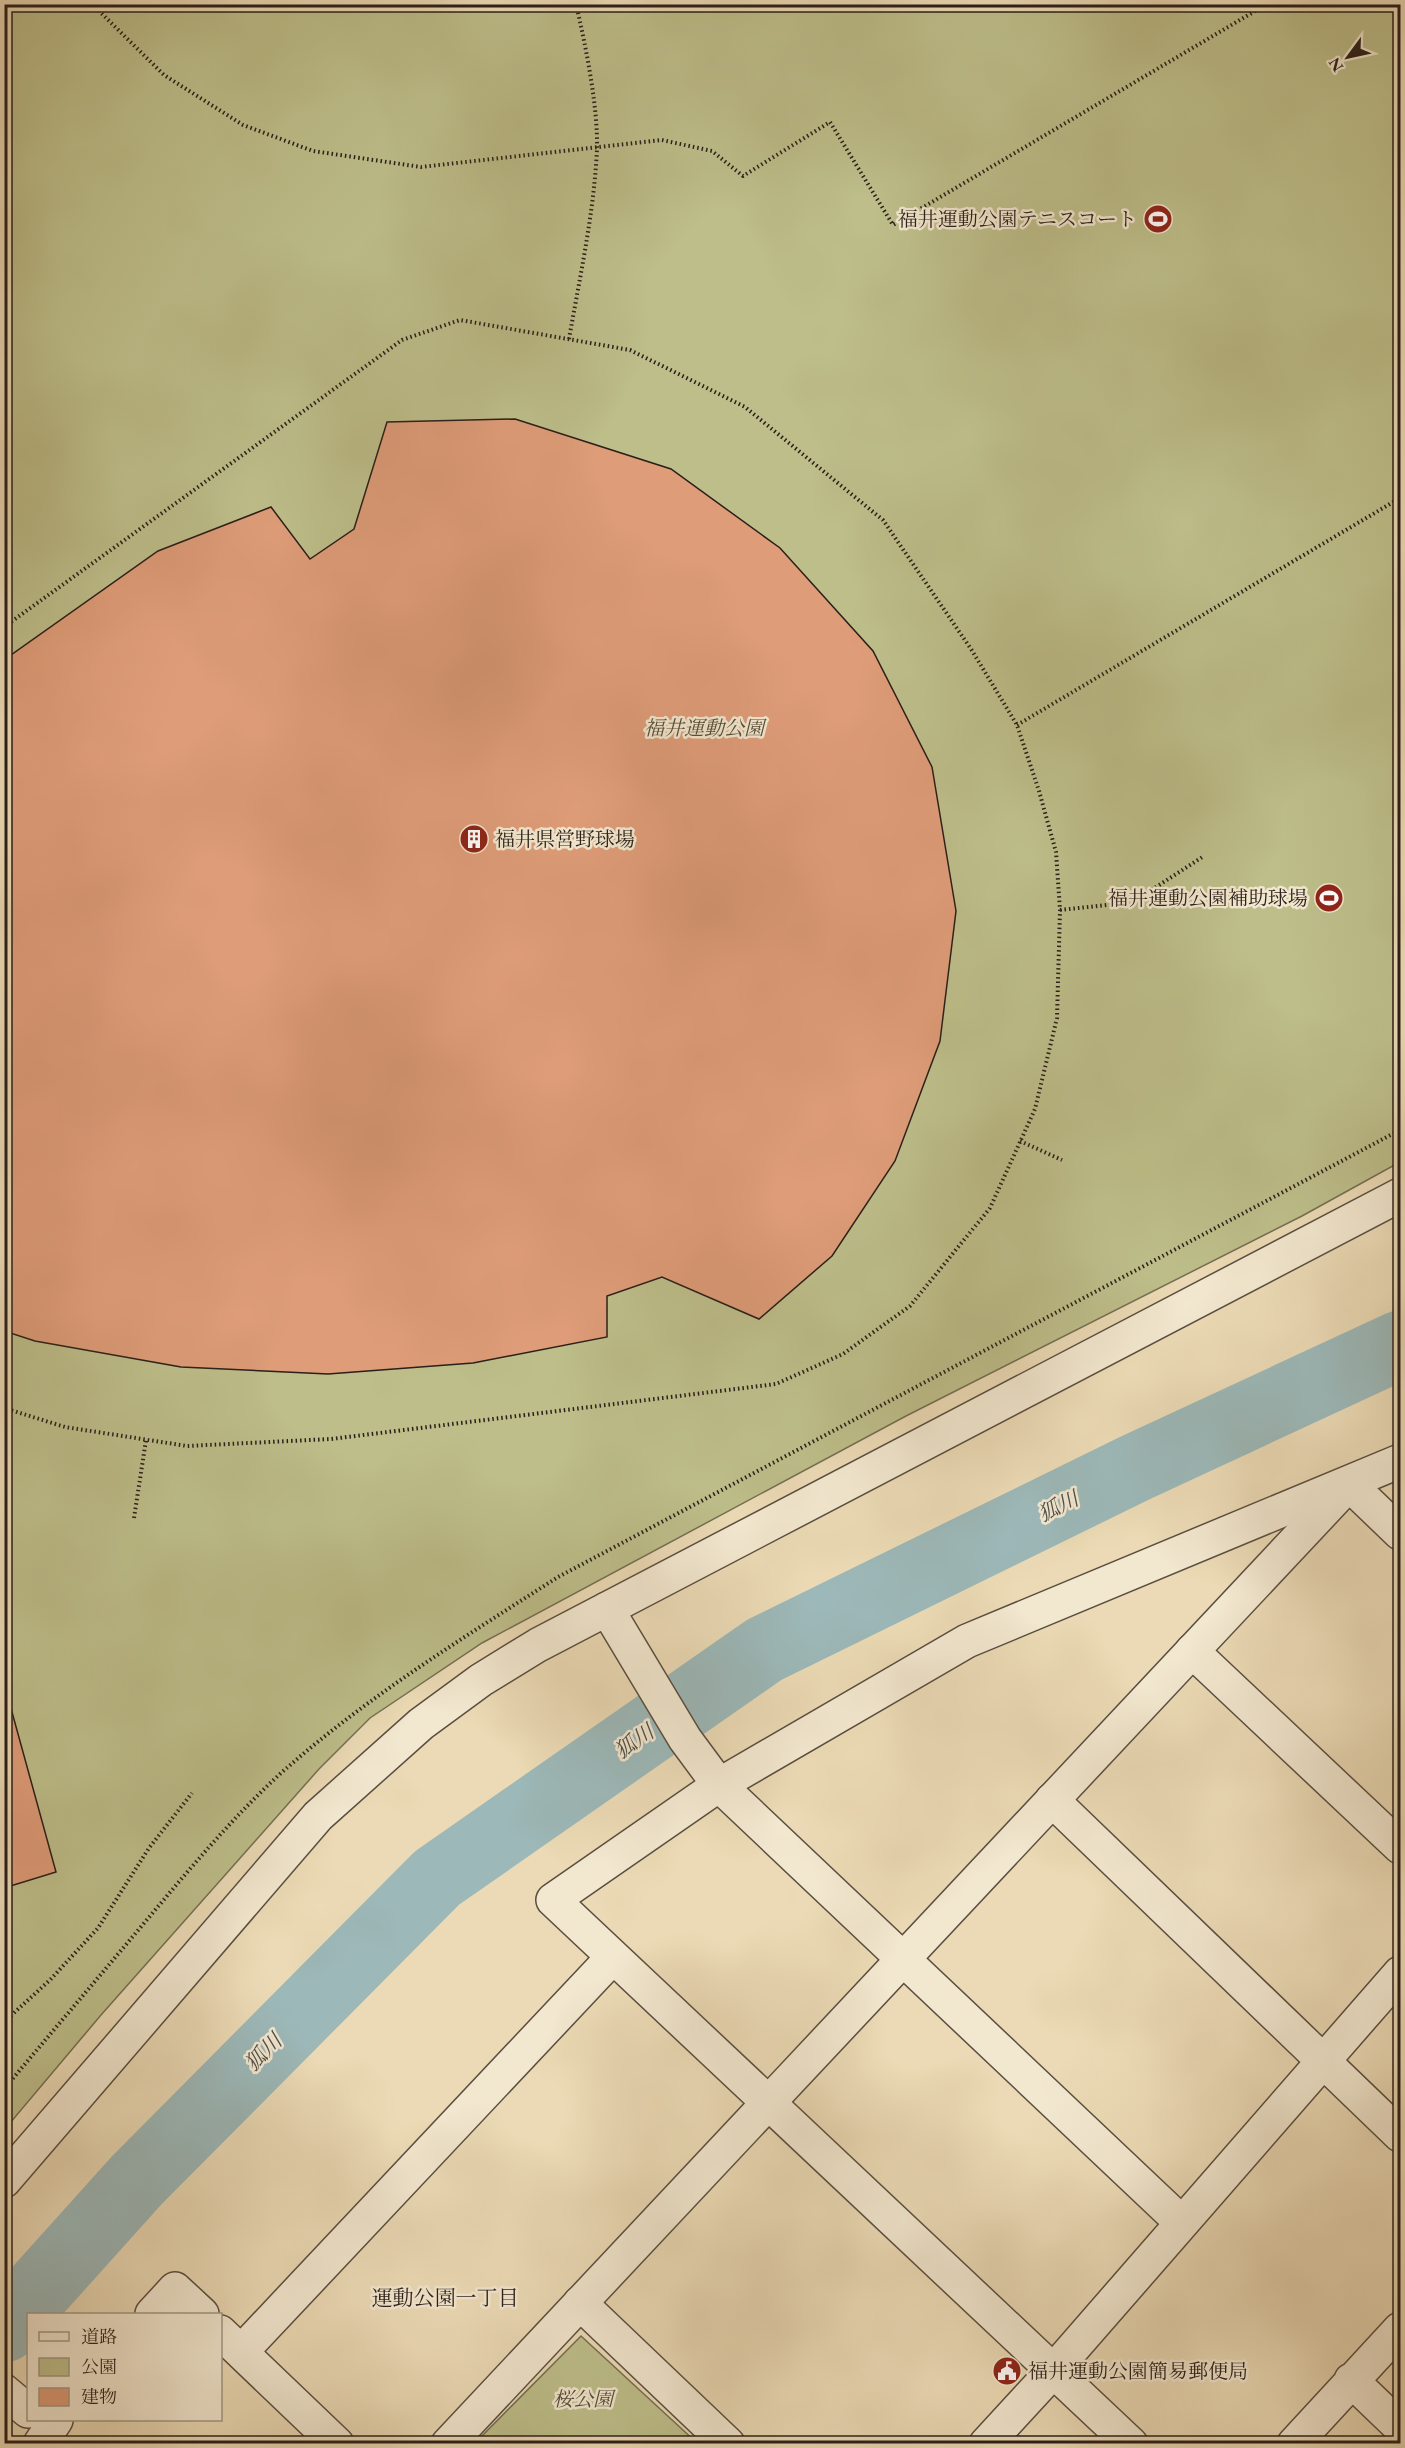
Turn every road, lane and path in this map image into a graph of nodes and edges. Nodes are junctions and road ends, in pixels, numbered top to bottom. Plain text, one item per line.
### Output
1 (92, 4) edge
2 (576, 4) edge
3 (1267, 4) edge
4 (597, 147) junction
5 (569, 339) junction
6 (1401, 498) edge
7 (4, 627) edge
8 (1017, 725) junction
9 (1204, 856) dead end
10 (1060, 910) junction
11 (1401, 1130) edge
12 (1020, 1141) junction
13 (1062, 1160) dead end
14 (1401, 1195) edge
15 (4, 1408) edge
16 (146, 1440) junction
17 (1401, 1461) edge
18 (1349, 1484) junction
19 (134, 1518) dead end
20 (1401, 1533) edge
21 (608, 1609) junction
22 (1192, 1651) junction
23 (719, 1785) junction
24 (192, 1793) dead end
25 (1052, 1800) junction
26 (1401, 1847) edge
27 (613, 1957) junction
28 (902, 1960) junction
29 (1401, 1973) edge
30 (4, 2022) edge
31 (1325, 2060) junction
32 (4, 2089) edge
33 (767, 2104) junction
34 (1401, 2135) edge
35 (4, 2181) edge
36 (1181, 2222) junction
37 (580, 2303) junction
38 (153, 2313) edge
39 (201, 2313) edge
40 (1401, 2329) edge
41 (231, 2342) edge
42 (1054, 2370) junction
43 (1352, 2380) junction
44 (1401, 2427) edge
45 (337, 2444) edge
46 (448, 2444) edge
47 (728, 2444) edge
48 (986, 2444) edge
49 (1131, 2444) edge
50 (1294, 2444) edge

1 - 4 path
2 - 4 path
3 - 4 path
4 - 5 path
5 - 7 path
5 - 8 path
6 - 8 path
8 - 10 path
9 - 10 path
10 - 12 path
11 - 32 path
12 - 13 path
12 - 16 path
14 - 21 street
15 - 16 path
16 - 19 path
17 - 18 street
18 - 20 street
18 - 22 street
18 - 23 street
21 - 23 street
21 - 35 street
22 - 25 street
22 - 26 street
23 - 27 street
23 - 28 street
24 - 30 path
25 - 28 street
25 - 31 street
27 - 33 street
27 - 41 street
28 - 33 street
28 - 36 street
29 - 31 street
31 - 34 street
31 - 36 street
33 - 37 street
33 - 42 street
36 - 42 street
37 - 46 street
37 - 47 street
38 - 39 street
40 - 43 street
41 - 45 street
42 - 48 street
42 - 49 street
43 - 44 street
43 - 50 street

